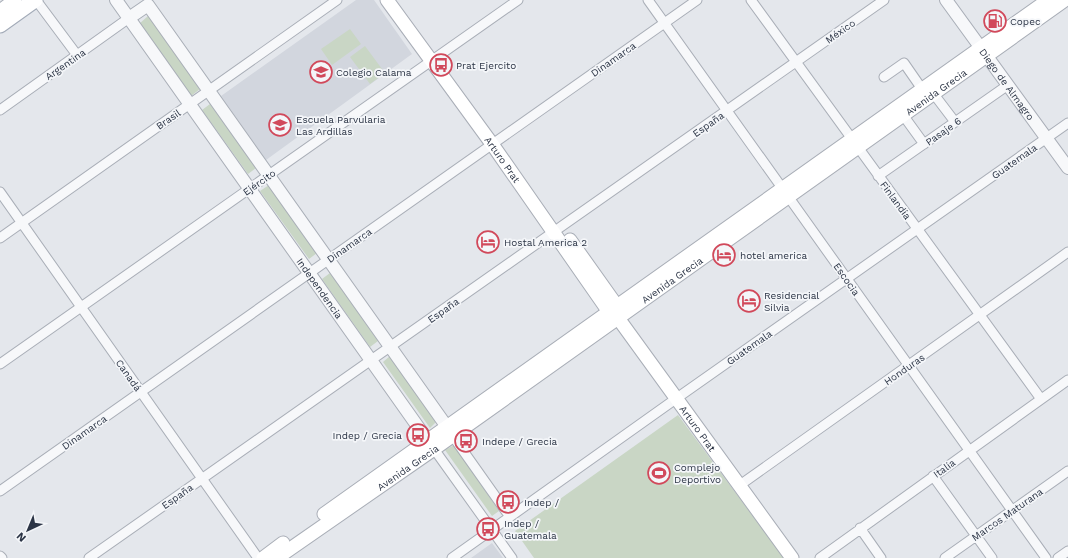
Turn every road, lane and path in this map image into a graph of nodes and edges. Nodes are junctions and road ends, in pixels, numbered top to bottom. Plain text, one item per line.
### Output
1 (15, 0) edge
2 (36, 0) edge
3 (116, 0) edge
4 (337, 0) edge
5 (387, 0) edge
6 (398, 0) edge
7 (518, 0) edge
8 (648, 0) edge
9 (697, 0) edge
10 (751, 0) edge
11 (884, 0) edge
12 (946, 0) edge
13 (1048, 0) edge
14 (1065, 0) edge
15 (151, 3) edge
16 (0, 11) edge
17 (129, 18) junction
18 (664, 23) junction
19 (0, 25) edge
20 (984, 52) junction
21 (77, 55) junction
22 (434, 59) junction
23 (796, 62) junction
24 (884, 77) dead end
25 (1008, 85) junction
26 (208, 91) junction
27 (928, 91) junction
28 (190, 104) junction
29 (0, 110) edge
30 (727, 110) junction
31 (903, 115) junction
32 (955, 122) junction
33 (1068, 123) edge
34 (1046, 138) junction
35 (495, 142) junction
36 (854, 143) junction
37 (924, 144) junction
38 (1068, 168) edge
39 (268, 176) junction
40 (878, 176) junction
41 (250, 188) junction
42 (0, 192) edge
43 (786, 192) junction
44 (22, 222) junction
45 (557, 229) junction
46 (917, 229) junction
47 (0, 238) edge
48 (1068, 252) edge
49 (328, 260) junction
50 (309, 273) junction
51 (847, 278) junction
52 (81, 307) junction
53 (615, 312) junction
54 (980, 315) junction
55 (389, 347) junction
56 (371, 360) junction
57 (0, 364) edge
58 (908, 366) junction
59 (1068, 380) edge
60 (141, 392) junction
61 (677, 398) junction
62 (1041, 399) junction
63 (450, 431) junction
64 (431, 445) junction
65 (969, 450) junction
66 (1068, 471) edge
67 (933, 476) junction
68 (202, 479) junction
69 (740, 485) junction
70 (0, 491) edge
71 (1012, 511) junction
72 (510, 517) junction
73 (860, 528) junction
74 (491, 530) junction
75 (976, 536) junction
76 (1068, 551) edge
77 (0, 556) edge
78 (2, 558) edge
79 (89, 558) edge
80 (258, 558) edge
81 (263, 558) edge
82 (277, 558) edge
83 (452, 558) edge
84 (512, 558) edge
85 (792, 558) edge
86 (820, 558) edge
87 (882, 558) edge
88 (945, 558) edge
89 (992, 558) edge
90 (1046, 558) edge
91 (1058, 558) edge

1 - 16 main road
2 - 19 main road
2 - 21 street
3 - 17 street, Independencia
4 - 26 street, Brasil
5 - 22 main road, Arturo Prat
6 - 22 main road, Arturo Prat
7 - 22 street, Ejército
8 - 18 street, Escocia
9 - 18 street, Dinamarca
10 - 23 street, Finlandia
11 - 23 street, México
12 - 20 street, Diego de Almagro
13 - 20 main road, Avenida Grecia
14 - 20 main road, Avenida Grecia
15 - 17 street
15 - 26 street
17 - 21 street, Argentina
17 - 28 street, Independencia
18 - 30 street, Escocia
18 - 35 street, Dinamarca
20 - 25 street, Diego de Almagro
20 - 27 main road, Avenida Grecia
21 - 29 street, Argentina
22 - 35 main road, Arturo Prat
22 - 39 street, Ejército
23 - 30 street, España
23 - 36 street, Finlandia
24 - 27 street
25 - 32 street, Pasaje 6
25 - 34 street, Diego de Almagro
26 - 28 street, Brasil
26 - 39 street
27 - 31 main road, Avenida Grecia
27 - 32 street
27 - 36 main road, Avenida Grecia
28 - 41 street, Independencia
28 - 44 street, Brasil
30 - 43 street, Escocia
30 - 45 street, España
31 - 36 main road, Avenida Grecia
31 - 37 street
32 - 37 street, Pasaje 6
33 - 34 street, Guatemala
34 - 38 street, Diego de Almagro
34 - 46 street, Guatemala
35 - 45 main road, Arturo Prat
35 - 49 street, Dinamarca
36 - 40 street, Finlandia
36 - 43 main road, Avenida Grecia
37 - 40 street, Pasaje 6
39 - 41 street, Ejército
39 - 49 street
40 - 46 street, Finlandia
41 - 50 street, Independencia
41 - 52 street, Ejército
42 - 44 street, Canadá
43 - 51 street, Escocia
43 - 53 main road, Avenida Grecia
44 - 47 street, Brasil
44 - 52 street, Canadá
45 - 53 main road, Arturo Prat
45 - 55 street, España
46 - 51 street, Guatemala
46 - 54 street, Finlandia
48 - 54 street, Honduras
49 - 50 street, Dinamarca
49 - 55 street
50 - 56 street, Independencia
50 - 60 street, Dinamarca
51 - 58 street, Escocia
51 - 61 street, Guatemala
52 - 57 street, Ejército
52 - 60 street, Canadá
53 - 61 main road, Arturo Prat
53 - 63 main road, Avenida Grecia
54 - 58 street, Honduras
54 - 62 street, Finlandia
55 - 56 street, España
55 - 63 street
56 - 64 street, Independencia
56 - 68 street, España
58 - 65 street, Escocia
58 - 69 street, Honduras
59 - 62 street, Italia
60 - 68 street, Canadá
60 - 70 street, Dinamarca
61 - 69 main road, Arturo Prat
61 - 72 street, Guatemala
62 - 65 street, Italia
63 - 64 main road, Avenida Grecia
63 - 72 street
64 - 74 street, Independencia
64 - 81 main road, Avenida Grecia
64 - 82 main road, Avenida Grecia
65 - 67 street, Italia
65 - 71 street, Escocia
66 - 71 street, Marcos Maturana
67 - 73 street, Italia
67 - 75 street
68 - 79 street, España
68 - 80 street, Canadá
69 - 85 main road, Arturo Prat
71 - 75 street, Marcos Maturana
71 - 90 street, Escocia
72 - 74 street, Guatemala
73 - 86 street, Italia
73 - 87 street
74 - 83 street, Guatemala
74 - 84 street, Independencia
75 - 88 street, Marcos Maturana
75 - 89 street
76 - 91 street
77 - 78 street

